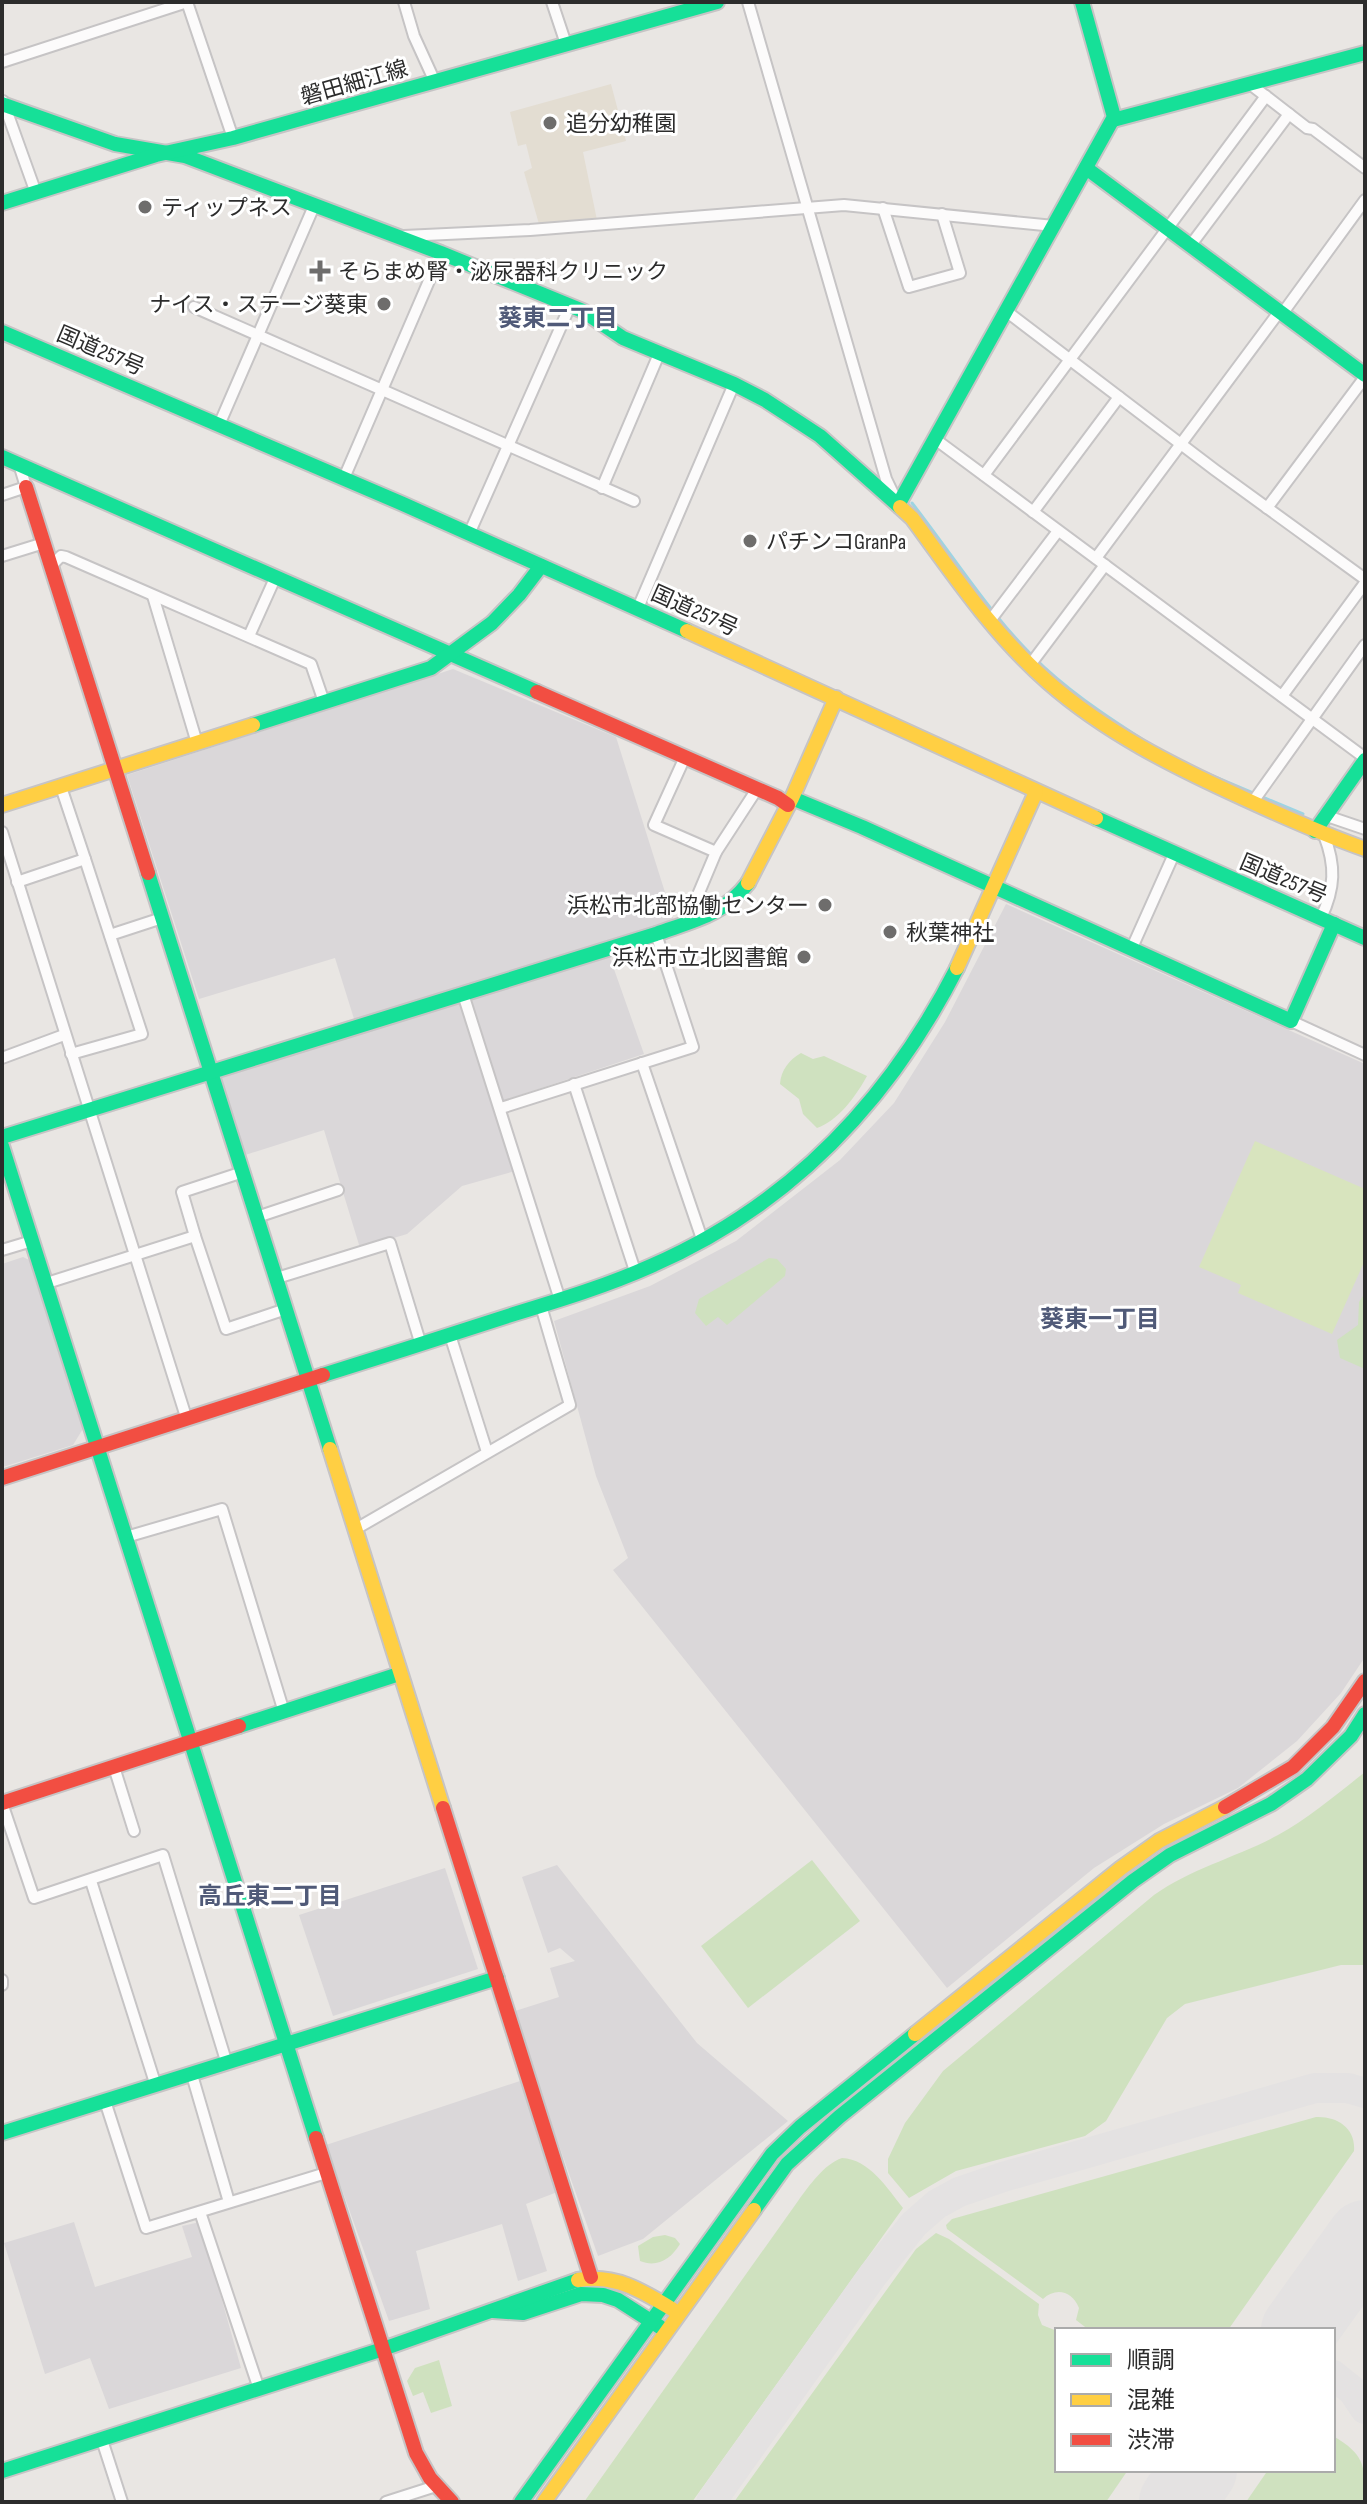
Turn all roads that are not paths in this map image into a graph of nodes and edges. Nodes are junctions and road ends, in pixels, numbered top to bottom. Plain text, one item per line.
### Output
1 (187, 2) edge
2 (404, 2) edge
3 (552, 2) edge
4 (717, 2) edge
5 (748, 2) edge
6 (1082, 2) edge
7 (566, 44) junction
8 (1365, 53) edge
9 (2, 62) edge
10 (435, 82) junction
11 (1250, 84) junction
12 (1266, 96) junction
13 (3, 103) edge
14 (1289, 114) junction
15 (1113, 120) junction
16 (233, 138) junction
17 (156, 155) junction
18 (1086, 168) junction
19 (1365, 168) edge
20 (36, 193) junction
21 (1365, 200) edge
22 (2, 203) edge
23 (314, 206) junction
24 (883, 208) junction
25 (810, 209) junction
26 (942, 214) junction
27 (1054, 226) junction
28 (1168, 230) junction
29 (398, 236) junction
30 (1190, 246) junction
31 (441, 253) junction
32 (570, 306) junction
33 (194, 307) dead end
34 (1006, 311) junction
35 (1281, 313) junction
36 (2, 332) edge
37 (258, 334) junction
38 (659, 354) junction
39 (1071, 361) junction
40 (1364, 374) edge
41 (734, 384) junction
42 (383, 389) junction
43 (1119, 397) junction
44 (219, 425) junction
45 (935, 439) junction
46 (1181, 444) junction
47 (508, 445) junction
48 (2, 457) edge
49 (19, 464) junction
50 (984, 475) junction
51 (344, 478) junction
52 (26, 487) junction
53 (602, 488) junction
54 (2, 495) edge
55 (634, 501) dead end
56 (898, 505) junction
57 (1267, 508) junction
58 (1033, 512) junction
59 (1058, 531) junction
60 (469, 534) junction
61 (44, 543) junction
62 (2, 556) edge
63 (1100, 561) junction
64 (51, 566) junction
65 (541, 566) junction
66 (276, 576) junction
67 (1365, 581) edge
68 (153, 596) junction
69 (638, 608) junction
70 (994, 617) junction
71 (249, 636) junction
72 (1365, 645) edge
73 (453, 655) junction
74 (1034, 660) junction
75 (1282, 696) junction
76 (836, 698) junction
77 (324, 702) junction
78 (1313, 719) junction
79 (197, 743) junction
80 (685, 757) junction
81 (1365, 759) edge
82 (117, 770) junction
83 (61, 787) junction
84 (757, 789) junction
85 (1036, 792) junction
86 (1256, 797) junction
87 (790, 802) junction
88 (2, 805) edge
89 (1324, 815) junction
90 (1365, 829) edge
91 (2, 832) edge
92 (1319, 833) junction
93 (1365, 849) edge
94 (716, 852) junction
95 (1174, 854) junction
96 (85, 859) junction
97 (17, 882) junction
98 (994, 888) junction
99 (162, 918) junction
100 (687, 921) junction
101 (1328, 921) junction
102 (656, 934) junction
103 (110, 935) junction
104 (1365, 938) edge
105 (1131, 950) junction
106 (463, 994) junction
107 (1291, 1021) junction
108 (64, 1035) junction
109 (71, 1054) junction
110 (1365, 1055) edge
111 (2, 1058) edge
112 (642, 1063) junction
113 (212, 1073) junction
114 (574, 1084) junction
115 (501, 1108) junction
116 (90, 1111) junction
117 (2, 1137) edge
118 (2, 1146) edge
119 (243, 1172) junction
120 (338, 1190) dead end
121 (257, 1217) junction
122 (195, 1236) junction
123 (32, 1241) junction
124 (703, 1242) junction
125 (2, 1250) edge
126 (135, 1254) junction
127 (636, 1274) junction
128 (277, 1278) junction
129 (47, 1283) junction
130 (560, 1300) junction
131 (541, 1306) junction
132 (286, 1309) junction
133 (450, 1335) junction
134 (421, 1345) junction
135 (309, 1382) junction
136 (187, 1420) junction
137 (97, 1449) junction
138 (487, 1452) junction
139 (2, 1478) edge
140 (354, 1530) junction
141 (126, 1537) junction
142 (399, 1674) junction
143 (1365, 1681) edge
144 (284, 1712) junction
145 (1365, 1714) edge
146 (191, 1743) junction
147 (114, 1767) junction
148 (2, 1803) edge
149 (134, 1831) dead end
150 (91, 1881) junction
151 (497, 1978) junction
152 (285, 2044) junction
153 (227, 2064) junction
154 (192, 2075) junction
155 (156, 2086) junction
156 (105, 2101) junction
157 (2, 2133) edge
158 (326, 2173) junction
159 (229, 2202) junction
160 (200, 2212) junction
161 (591, 2277) junction
162 (665, 2305) junction
163 (492, 2311) junction
164 (679, 2314) junction
165 (653, 2322) junction
166 (667, 2331) junction
167 (383, 2349) junction
168 (259, 2389) junction
169 (102, 2440) junction
170 (2, 2471) edge
171 (436, 2486) junction
172 (122, 2502) edge
173 (386, 2502) edge
174 (452, 2502) edge
175 (521, 2502) edge
176 (544, 2502) edge

1 - 9 street
1 - 16 street
2 - 10 street
3 - 7 street
4 - 7 main road, 磐田細江線
5 - 25 street
6 - 15 main road
7 - 10 main road, 磐田細江線
8 - 11 main road
10 - 16 main road, 磐田細江線
11 - 12 street
11 - 15 main road
12 - 14 street
12 - 28 street
13 - 17 main road
13 - 20 street
14 - 19 street
14 - 30 street
15 - 18 main road
16 - 17 main road, 磐田細江線
17 - 20 main road, 磐田細江線
17 - 23 main road
18 - 27 main road
18 - 28 main road
20 - 22 main road, 磐田細江線
21 - 35 street
23 - 29 main road
23 - 37 street
24 - 25 street
24 - 26 street
24 - 26 street
25 - 29 street
25 - 56 street
26 - 27 street
27 - 34 main road
28 - 30 main road
28 - 39 street
29 - 31 main road
30 - 35 main road
31 - 32 main road
31 - 42 street
32 - 38 main road
32 - 47 street
33 - 37 street
34 - 39 street
34 - 45 main road
35 - 40 main road
35 - 46 street
36 - 44 main road, 国道257号
37 - 42 street
37 - 44 street
38 - 41 main road
38 - 53 street
39 - 43 street
39 - 50 street
40 - 57 street
41 - 56 main road
41 - 69 street
42 - 47 street
42 - 51 street
43 - 46 street
43 - 58 street
44 - 51 main road, 国道257号
45 - 50 street
45 - 56 main road
46 - 57 street
46 - 63 street
47 - 53 street
47 - 60 street
48 - 49 main road
49 - 52 street
49 - 66 main road
50 - 58 street
51 - 60 main road, 国道257号
52 - 54 street
52 - 61 main road
53 - 55 street
56 - 70 main road
57 - 67 street
58 - 59 street
59 - 63 street
59 - 70 street
60 - 65 main road, 国道257号
61 - 62 street
61 - 64 main road
63 - 74 street
63 - 75 street
64 - 68 street
64 - 82 main road
65 - 69 main road, 国道257号
65 - 73 main road
66 - 71 street
66 - 73 main road
67 - 75 street
68 - 71 street
68 - 79 street
69 - 76 main road, 国道257号
70 - 74 main road
71 - 77 street
72 - 78 street
73 - 77 main road
73 - 80 main road
74 - 86 main road
75 - 78 street
76 - 85 main road, 国道257号
76 - 87 main road
77 - 79 main road
78 - 81 street
78 - 86 street
79 - 82 main road
80 - 84 main road
80 - 94 street
81 - 89 main road
82 - 83 main road
82 - 99 main road
83 - 88 main road
83 - 96 street
84 - 87 main road
84 - 94 street
85 - 95 main road, 国道257号
85 - 98 main road
86 - 92 main road
87 - 98 main road
87 - 100 main road
89 - 90 street
89 - 92 main road
91 - 97 street
92 - 93 main road
92 - 101 street
94 - 100 street
95 - 101 main road, 国道257号
95 - 105 street
96 - 97 street
96 - 103 street
97 - 108 street
98 - 105 main road
98 - 124 main road
99 - 103 street
99 - 113 main road
100 - 102 main road
101 - 104 main road, 国道257号
101 - 107 main road
102 - 106 main road
102 - 112 street
103 - 109 street
105 - 107 main road
106 - 113 main road
106 - 115 street
107 - 110 street
108 - 109 street
108 - 111 street
109 - 116 street
112 - 114 street
112 - 124 street
113 - 116 main road
113 - 119 main road
114 - 115 street
114 - 127 street
115 - 130 street
116 - 117 main road
116 - 126 street
118 - 123 main road
119 - 121 main road
119 - 122 street
120 - 121 street
121 - 128 main road
122 - 126 street
122 - 132 street
123 - 125 street
123 - 129 main road
124 - 127 main road
126 - 129 street
126 - 136 street
127 - 130 main road
128 - 132 main road
128 - 134 street
129 - 137 main road
130 - 131 main road
131 - 133 main road
131 - 138 street
132 - 135 main road
133 - 134 main road
133 - 138 street
134 - 135 main road
135 - 136 main road
135 - 140 main road
136 - 137 main road
137 - 139 main road
137 - 141 main road
138 - 140 street
140 - 142 main road
141 - 144 street
141 - 146 main road
142 - 144 main road
142 - 151 main road
143 - 162 main road
144 - 146 main road
145 - 164 main road
146 - 147 main road
146 - 152 main road
147 - 148 main road
147 - 149 street
148 - 150 street
150 - 153 street
150 - 155 street
151 - 152 main road
151 - 161 main road
152 - 153 main road
152 - 158 main road
153 - 154 main road
154 - 155 main road
154 - 159 street
155 - 156 main road
156 - 157 main road
156 - 160 street
158 - 159 street
158 - 167 main road
159 - 160 street
160 - 168 street
161 - 162 main road
161 - 163 main road
162 - 164 main road
162 - 165 main road
163 - 165 main road
163 - 167 main road
164 - 166 main road
165 - 166 main road
165 - 175 main road
166 - 176 main road
167 - 168 main road
167 - 171 main road
168 - 169 main road
169 - 170 main road
169 - 172 street
171 - 173 street
171 - 174 main road

